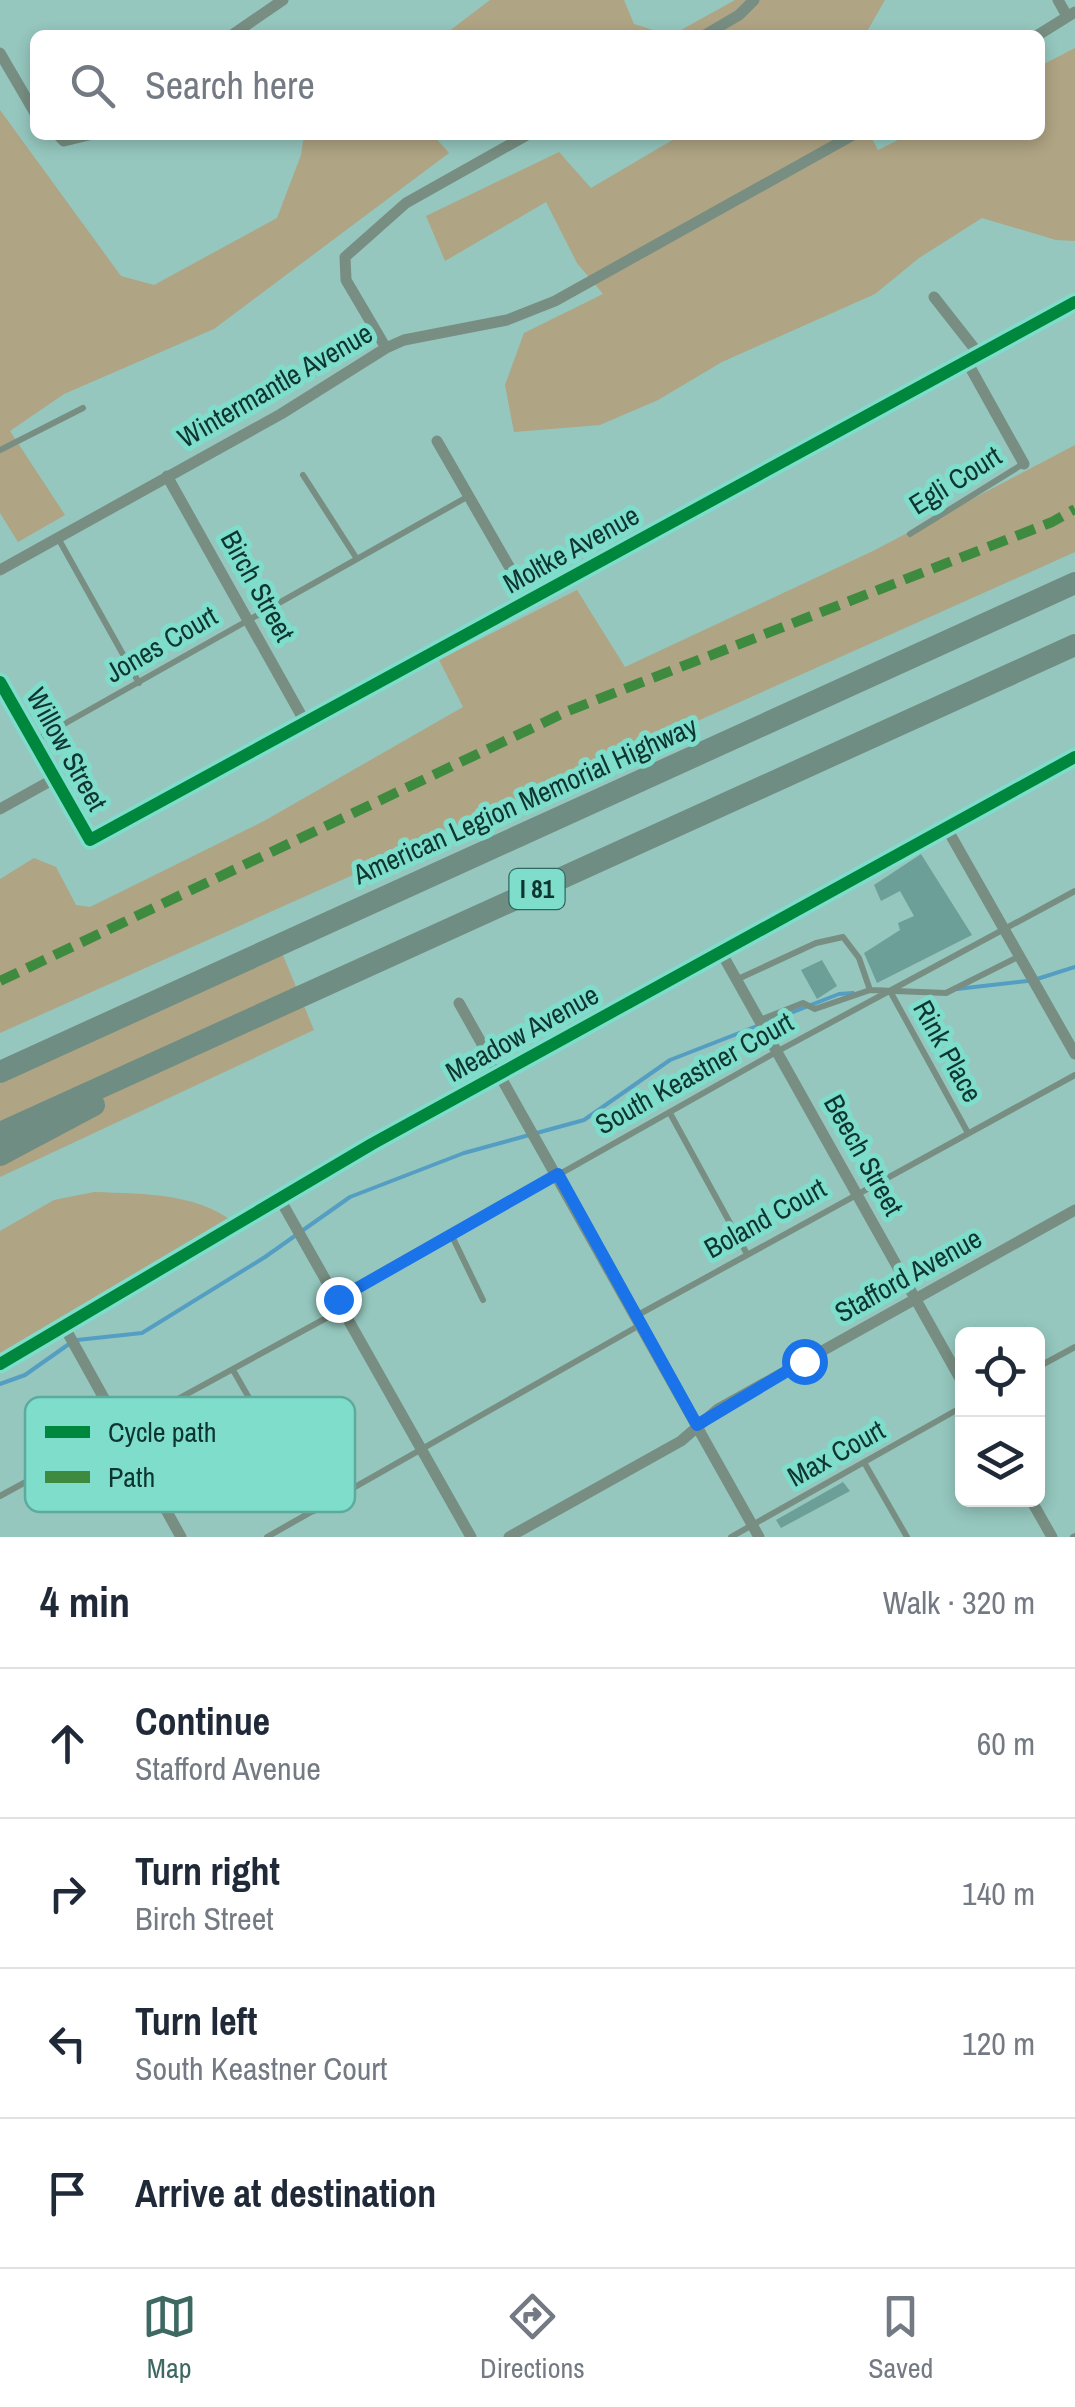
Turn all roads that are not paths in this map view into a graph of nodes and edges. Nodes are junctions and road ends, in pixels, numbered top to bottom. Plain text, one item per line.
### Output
1 (284, 0) edge
2 (754, 0) edge
3 (1058, 0) edge
4 (1071, 14) edge
5 (239, 30) edge
6 (713, 30) edge
7 (1045, 31) edge
8 (0, 53) edge
9 (30, 104) edge
10 (517, 140) edge
11 (844, 140) edge
12 (934, 297) dead end
13 (1075, 302) edge
14 (386, 348) junction
15 (978, 353) junction
16 (966, 360) junction
17 (82, 408) dead end
18 (436, 442) dead end
19 (0, 450) edge
20 (1024, 464) joint
21 (167, 476) junction
22 (302, 476) dead end
23 (467, 497) junction
24 (910, 534) dead end
25 (57, 537) junction
26 (357, 559) junction
27 (0, 570) edge
28 (1075, 583) edge
29 (528, 601) junction
30 (248, 620) junction
31 (1075, 645) edge
32 (139, 682) junction
33 (2, 689) edge
34 (306, 722) junction
35 (32, 742) junction
36 (1075, 756) edge
37 (52, 780) junction
38 (0, 809) edge
39 (946, 827) junction
40 (90, 840) joint
41 (1075, 891) edge
42 (1002, 930) junction
43 (721, 952) junction
44 (1018, 957) junction
45 (737, 980) junction
46 (870, 990) junction
47 (890, 991) junction
48 (459, 1003) dead end
49 (760, 1020) junction
50 (192, 1046) junction
51 (778, 1052) junction
52 (1075, 1054) edge
53 (0, 1072) edge
54 (501, 1072) junction
55 (1075, 1075) edge
56 (671, 1114) junction
57 (0, 1133) edge
58 (968, 1134) junction
59 (0, 1155) edge
60 (558, 1174) junction
61 (857, 1193) junction
62 (282, 1201) junction
63 (1075, 1210) edge
64 (451, 1233) junction
65 (747, 1254) junction
66 (914, 1299) junction
67 (483, 1300) dead end
68 (341, 1304) junction
69 (639, 1320) junction
70 (65, 1328) junction
71 (1075, 1347) edge
72 (1045, 1362) edge
73 (0, 1364) edge
74 (233, 1370) junction
75 (955, 1370) edge
76 (103, 1397) edge
77 (185, 1397) edge
78 (249, 1397) edge
79 (955, 1411) edge
80 (697, 1425) junction
81 (423, 1452) junction
82 (865, 1464) junction
83 (25, 1483) edge
84 (355, 1489) edge
85 (0, 1496) edge
86 (1035, 1507) edge
87 (167, 1512) edge
88 (312, 1512) edge
89 (752, 1525) junction
90 (181, 1537) edge
91 (267, 1537) edge
92 (471, 1537) edge
93 (509, 1537) edge
94 (731, 1537) edge
95 (759, 1537) edge
96 (906, 1537) edge
97 (1052, 1537) edge

1 - 5 street
2 - 6 street
3 - 4 street
4 - 7 street
8 - 9 street
10 - 14 street
11 - 14 street, Wintermantle Avenue
12 - 15 street
13 - 15 street, Moltke Avenue
14 - 21 street, Wintermantle Avenue
15 - 16 street, Moltke Avenue
16 - 20 street
16 - 29 street, Moltke Avenue
17 - 19 lane
18 - 23 street
20 - 24 lane, Egli Court
21 - 25 street, Wintermantle Avenue
21 - 30 street, Birch Street
22 - 26 lane
23 - 26 lane, Jones Court
23 - 29 street
25 - 27 street, Wintermantle Avenue
25 - 32 lane
26 - 30 lane, Jones Court
28 - 53 highway, American Legion Memorial Highway / I 81
29 - 34 street, Moltke Avenue
30 - 32 lane, Jones Court
30 - 34 street, Birch Street
31 - 50 highway, I 81
32 - 35 lane, Jones Court
33 - 35 street, Willow Street
34 - 40 street, Moltke Avenue
35 - 37 street, Willow Street
36 - 39 street, Meadow Avenue
37 - 38 street
37 - 40 street, Willow Street
39 - 42 street
39 - 43 street, Meadow Avenue
41 - 42 lane, South Keastner Court
42 - 44 street
42 - 47 lane, South Keastner Court
43 - 45 street, Beech Street
43 - 54 street, Meadow Avenue
44 - 47 lane
44 - 52 street
45 - 46 lane
45 - 49 street, Beech Street
46 - 47 lane
46 - 49 lane
47 - 51 lane, South Keastner Court
47 - 58 lane, Rink Place
48 - 54 street
49 - 51 street, Beech Street
50 - 57 highway, I 81
50 - 59 highway
51 - 56 lane, South Keastner Court
51 - 61 street, Beech Street
54 - 60 street
54 - 62 street, Meadow Avenue
55 - 58 lane, Boland Court
56 - 60 lane, South Keastner Court
56 - 65 lane
58 - 61 lane, Boland Court
60 - 64 lane, South Keastner Court
60 - 69 street
61 - 65 lane, Boland Court
61 - 66 street, Beech Street
62 - 68 street
62 - 70 street, Meadow Avenue
63 - 66 street, Stafford Avenue
64 - 67 lane
64 - 68 lane, South Keastner Court
65 - 69 lane, Boland Court
66 - 75 street, Beech Street
66 - 80 street, Stafford Avenue
68 - 74 lane, South Keastner Court
68 - 81 street
69 - 80 street
69 - 81 lane, Boland Court
70 - 73 street, Meadow Avenue
70 - 76 street
71 - 72 lane
74 - 77 lane, South Keastner Court
74 - 78 lane
79 - 82 lane, Max Court
80 - 89 street
80 - 93 street, Stafford Avenue
81 - 84 lane, Boland Court
81 - 92 street
82 - 89 lane, Max Court
82 - 96 lane
83 - 85 lane, South Keastner Court
86 - 97 street
87 - 90 street
88 - 91 lane, Boland Court
89 - 94 lane, Max Court
89 - 95 street

